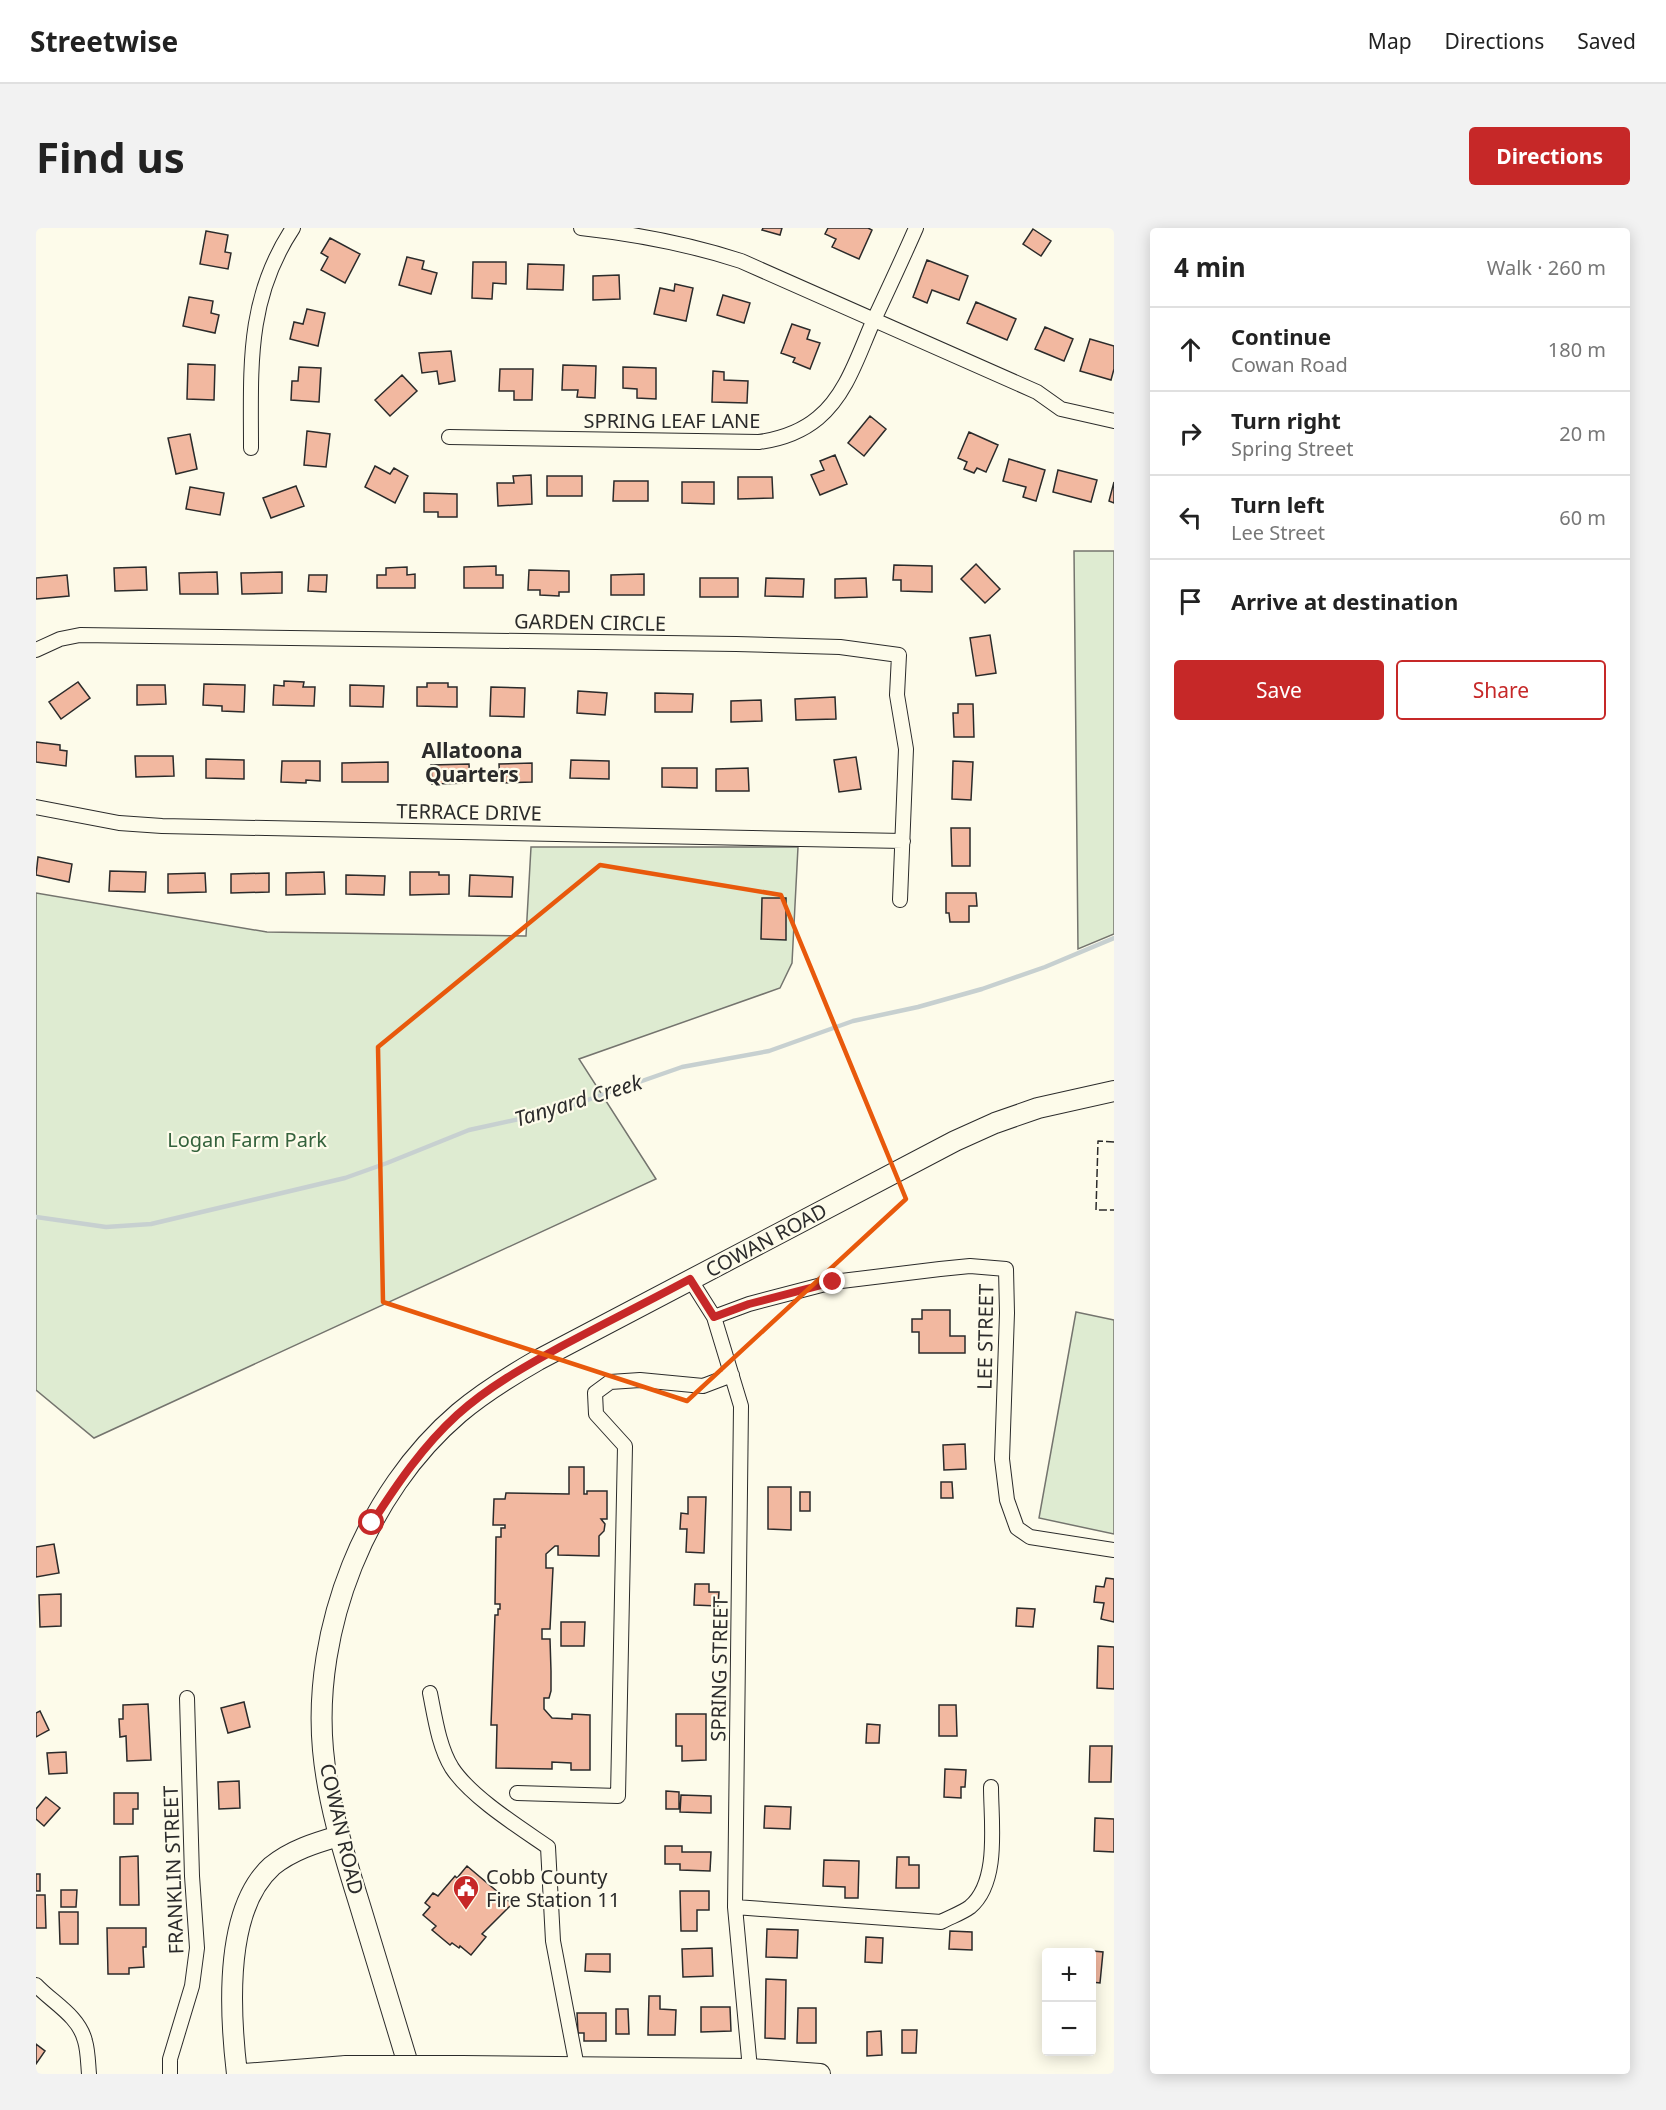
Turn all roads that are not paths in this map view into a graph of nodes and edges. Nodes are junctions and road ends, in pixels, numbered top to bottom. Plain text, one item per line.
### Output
1 (293, 228) edge
2 (581, 228) edge
3 (916, 228) edge
4 (874, 320) junction
5 (1114, 421) edge
6 (450, 437) dead end
7 (251, 448) dead end
8 (36, 650) edge
9 (36, 807) edge
10 (903, 841) junction
11 (900, 900) dead end
12 (1114, 1091) edge
13 (690, 1279) junction
14 (714, 1317) junction
15 (732, 1375) junction
16 (1114, 1550) edge
17 (430, 1693) dead end
18 (187, 1698) dead end
19 (991, 1787) dead end
20 (517, 1793) dead end
21 (339, 1836) junction
22 (735, 1906) junction
23 (36, 1985) edge
24 (577, 2067) junction
25 (750, 2069) junction
26 (89, 2074) edge
27 (170, 2074) edge
28 (237, 2074) edge
29 (244, 2074) edge
30 (411, 2074) edge
31 (820, 2074) edge

1 - 7 street
2 - 4 street
3 - 4 street, SPRING LEAF LANE
4 - 5 street
4 - 6 street, SPRING LEAF LANE
8 - 10 street, GARDEN CIRCLE
9 - 10 street, TERRACE DRIVE
10 - 11 street, GARDEN CIRCLE
12 - 13 main road, COWAN ROAD
13 - 14 street, SPRING STREET
13 - 21 main road, COWAN ROAD
14 - 15 street, SPRING STREET
14 - 16 street, LEE STREET
15 - 20 street
15 - 22 street, SPRING STREET
17 - 24 street
18 - 27 street, FRANKLIN STREET
19 - 22 street
21 - 28 main road
21 - 30 main road, COWAN ROAD
22 - 25 street, SPRING STREET
23 - 26 street
24 - 25 main road
24 - 29 main road, bridge
25 - 31 main road

